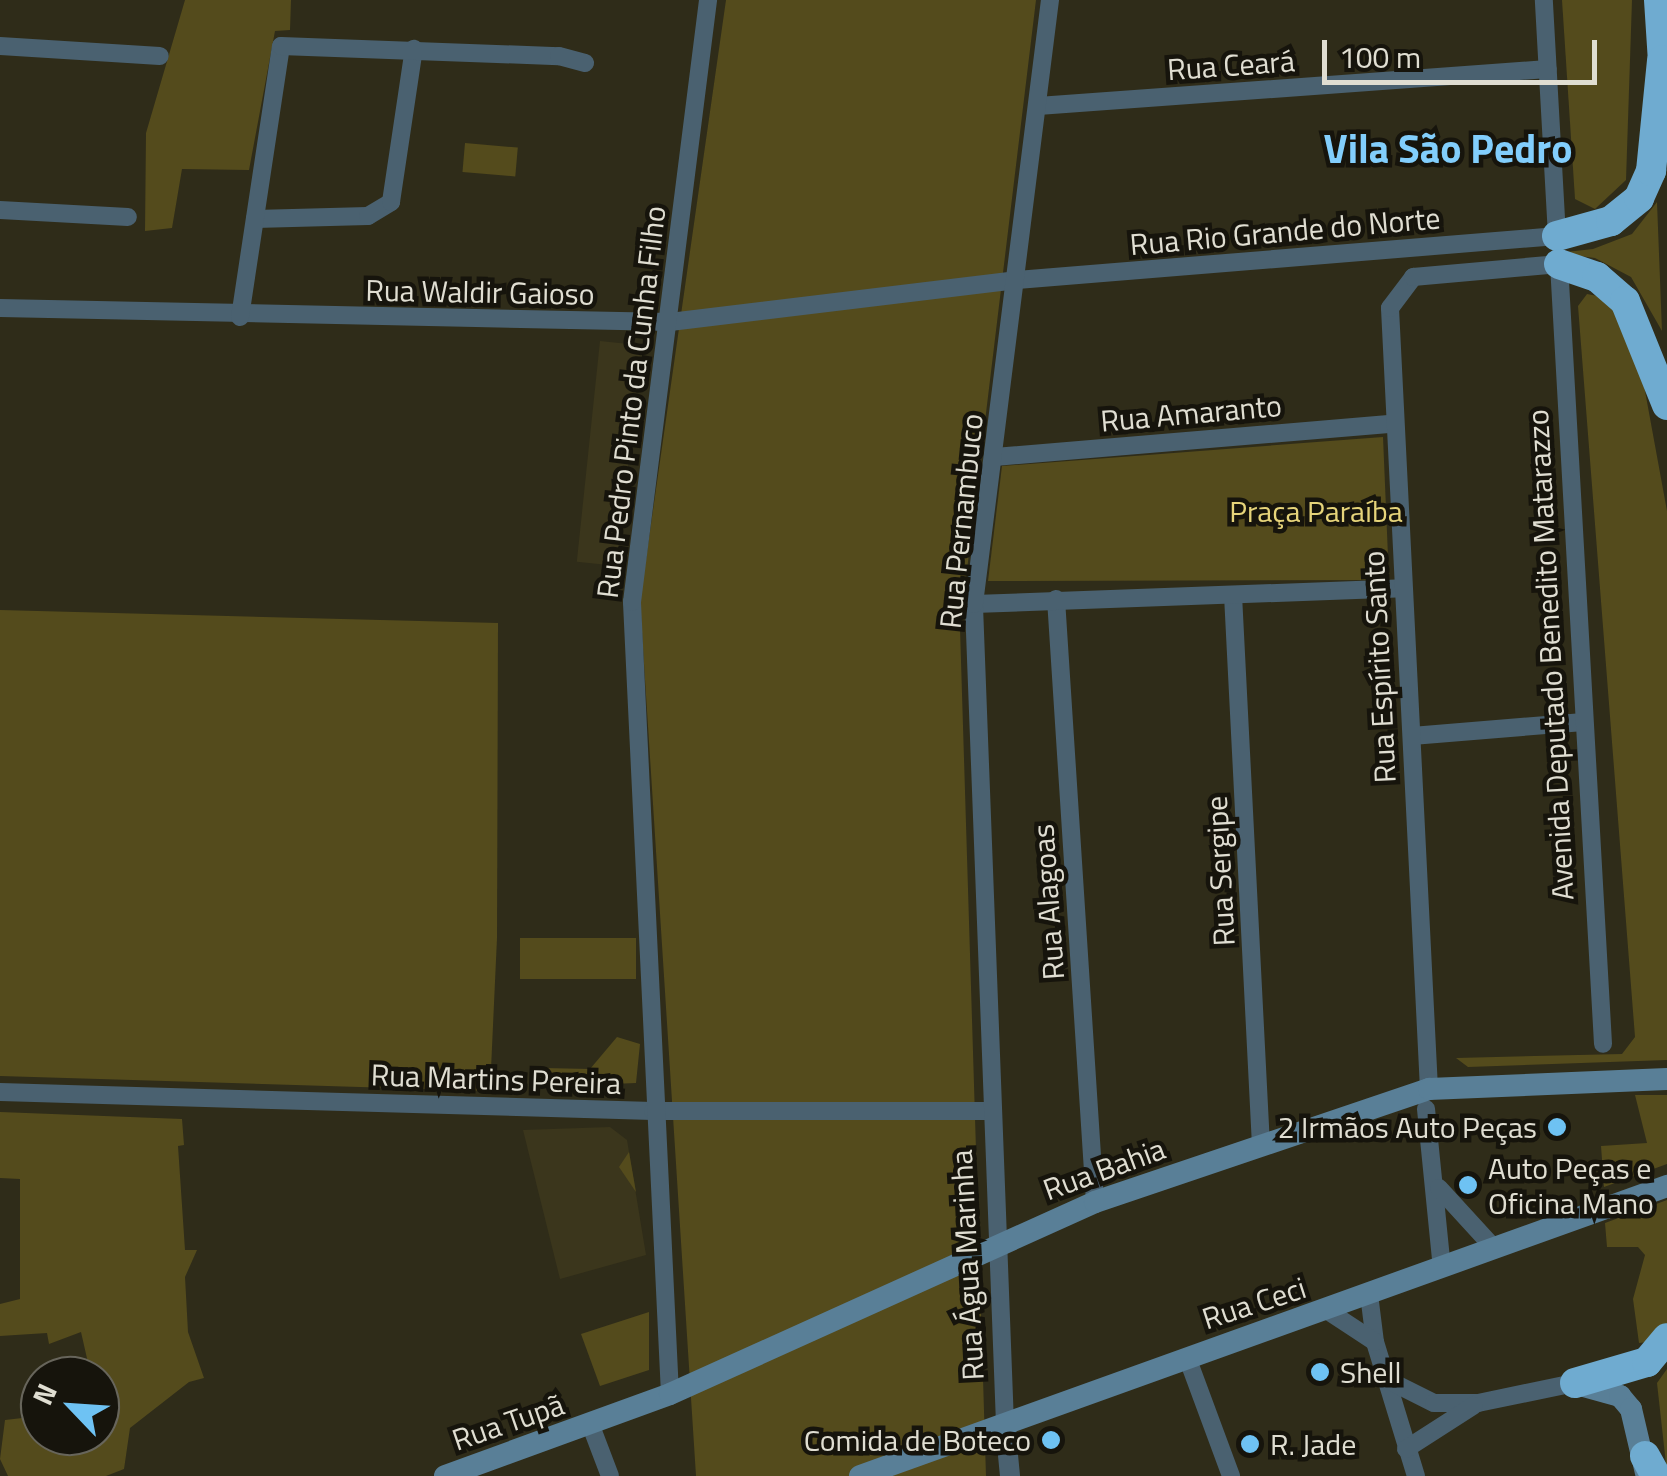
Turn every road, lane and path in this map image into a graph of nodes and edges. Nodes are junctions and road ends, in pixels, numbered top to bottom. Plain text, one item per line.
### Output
1 (708, 0) edge
2 (1050, 0) edge
3 (1544, 0) edge
4 (1659, 0) edge
5 (0, 46) edge
6 (414, 49) junction
7 (160, 56) dead end
8 (1662, 61) junction
9 (585, 63) dead end
10 (1548, 69) junction
11 (1038, 106) junction
12 (1667, 125) edge
13 (0, 210) edge
14 (128, 216) dead end
15 (255, 219) junction
16 (1558, 250) junction
17 (1017, 280) junction
18 (0, 308) edge
19 (240, 317) junction
20 (670, 322) junction
21 (1667, 405) edge
22 (1392, 424) junction
23 (995, 457) junction
24 (1403, 588) junction
25 (1234, 595) junction
26 (1056, 599) junction
27 (974, 604) junction
28 (1583, 722) junction
29 (1412, 736) junction
30 (1603, 1044) dead end
31 (1667, 1079) edge
32 (0, 1092) edge
33 (1427, 1099) junction
34 (990, 1110) junction
35 (653, 1112) junction
36 (1260, 1145) junction
37 (1667, 1186) edge
38 (1438, 1188) junction
39 (1095, 1202) junction
40 (994, 1242) junction
41 (1494, 1248) junction
42 (1442, 1268) junction
43 (1369, 1294) junction
44 (1328, 1310) junction
45 (1667, 1338) edge
46 (1376, 1342) junction
47 (1187, 1357) junction
48 (1388, 1380) junction
49 (1575, 1383) junction
50 (670, 1394) junction
51 (1478, 1403) junction
52 (1005, 1424) junction
53 (591, 1426) junction
54 (1406, 1448) junction
55 (1649, 1469) edge
56 (445, 1476) edge
57 (610, 1476) edge
58 (860, 1476) edge
59 (1010, 1476) edge
60 (1231, 1476) edge
61 (1416, 1476) edge

1 - 20 street, Rua Pedro Pinto da Cunha Filho
2 - 11 street, Rua Pernambuco
3 - 10 street, Avenida Deputado Benedito Matarazzo
4 - 8 highway
5 - 7 street
6 - 9 street
6 - 15 street
6 - 15 street
8 - 12 highway
8 - 16 highway
10 - 11 street, Rua Ceará
10 - 16 street, Avenida Deputado Benedito Matarazzo
11 - 17 street, Rua Pernambuco
13 - 14 street
15 - 19 street
16 - 17 street, Rua Rio Grande do Norte
16 - 21 highway
16 - 22 street, Rua Espírito Santo
16 - 28 street, Avenida Deputado Benedito Matarazzo
17 - 20 street, Rua Waldir Gaioso
17 - 23 street, Rua Pernambuco
18 - 19 street, Rua Waldir Gaioso
19 - 20 street, Rua Waldir Gaioso
20 - 35 street, Rua Pedro Pinto da Cunha Filho
22 - 23 street, Rua Amaranto
22 - 24 street, Rua Espírito Santo
23 - 27 street, Rua Pernambuco
24 - 25 street
24 - 29 street, Rua Espírito Santo
25 - 26 street
25 - 36 street, Rua Sergipe
26 - 27 street
26 - 39 street, Rua Alagoas
27 - 34 street, Rua Pernambuco
28 - 29 street
28 - 30 street, Avenida Deputado Benedito Matarazzo
29 - 33 street, Rua Espírito Santo
31 - 33 main road, Rua Bahia
32 - 35 street, Rua Martins Pereira
33 - 36 main road, Rua Bahia
33 - 38 street, Rua Espírito Santo
34 - 35 street, Rua Martins Pereira
34 - 40 street, Rua Água Marinha
35 - 50 street, Rua Pedro Pinto da Cunha Filho
36 - 39 main road, Rua Bahia
37 - 41 main road, Rua Ceci
38 - 41 street
38 - 42 street, Rua Espírito Santo
39 - 40 main road, Rua Bahia
40 - 50 main road, Rua Bahia
40 - 52 street, Rua Água Marinha
41 - 42 main road, Rua Ceci
42 - 43 main road, Rua Ceci
43 - 44 main road, Rua Ceci
43 - 46 street
44 - 46 street
44 - 47 main road, Rua Ceci
45 - 49 highway
46 - 48 street
47 - 52 main road, Rua Ceci
47 - 60 street
48 - 51 street
48 - 54 street
49 - 51 street
49 - 55 main road
50 - 53 main road, Rua Bahia
51 - 54 street
52 - 58 main road, Rua Ceci
52 - 59 street, Rua Água Marinha
53 - 56 main road, Rua Tupã
53 - 57 street
54 - 61 street

